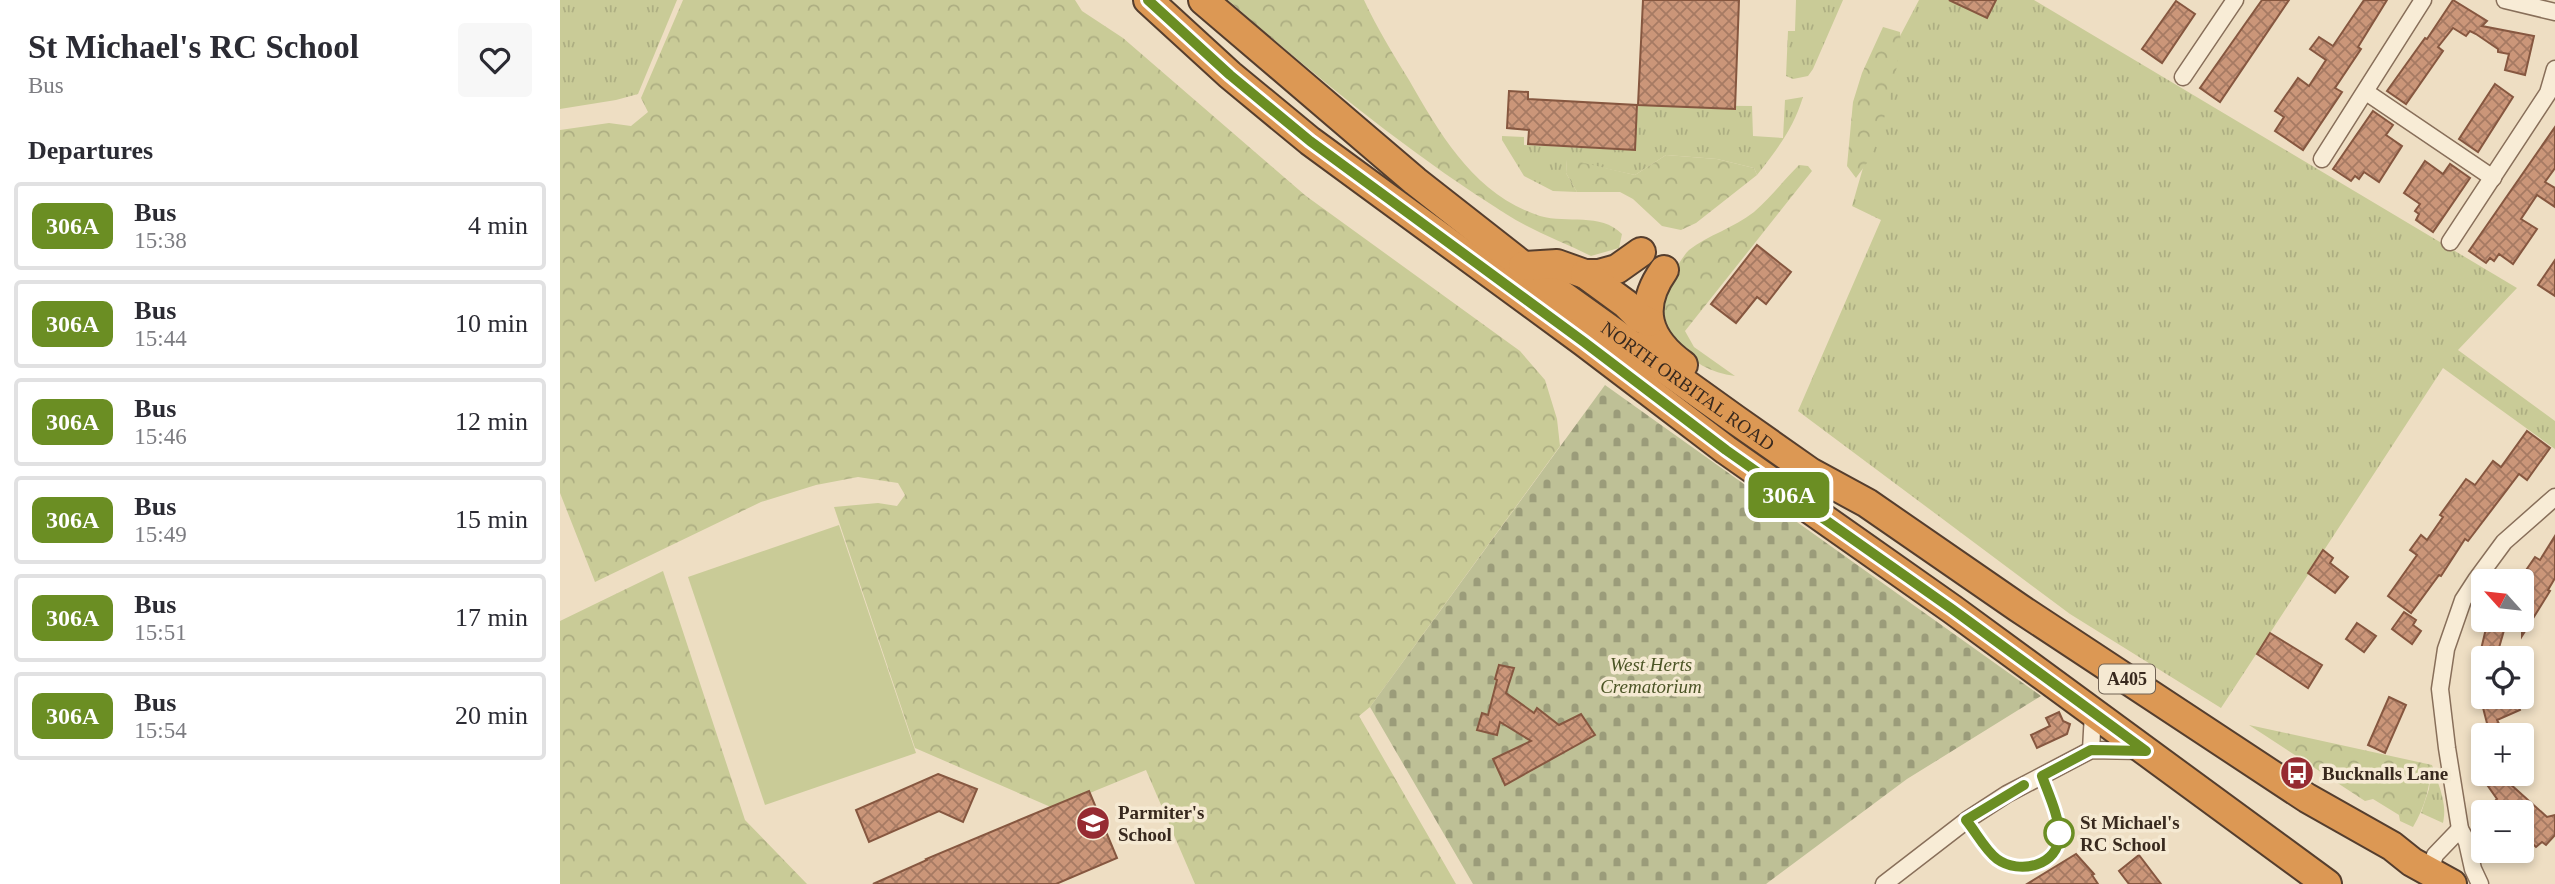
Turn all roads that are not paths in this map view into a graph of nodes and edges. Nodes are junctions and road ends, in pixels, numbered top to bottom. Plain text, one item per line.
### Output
1 (1148, 0) edge
2 (1203, 0) edge
3 (2235, 0) edge
4 (2423, 0) edge
5 (2505, 0) edge
6 (2555, 12) edge
7 (2555, 69) edge
8 (2183, 77) dead end
9 (2365, 92) junction
10 (2322, 159) dead end
11 (2493, 178) junction
12 (2450, 242) dead end
13 (1641, 252) dead end
14 (1523, 266) junction
15 (1664, 270) dead end
16 (1585, 274) junction
17 (1649, 323) junction
18 (2555, 497) edge
19 (1867, 503) junction
20 (2094, 713) junction
21 (2091, 750) junction
22 (2146, 751) junction
23 (2460, 829) junction
24 (2436, 874) edge
25 (1884, 884) edge
26 (2327, 884) edge
27 (2480, 884) edge

1 - 20 highway, NORTH ORBITAL ROAD / A405
2 - 14 highway, NORTH ORBITAL ROAD / A405
3 - 8 street
4 - 9 street
5 - 6 street
7 - 11 street
9 - 10 street
9 - 11 street
11 - 12 street
13 - 16 highway
14 - 16 highway
14 - 19 highway, NORTH ORBITAL ROAD / A405
15 - 17 highway
16 - 17 highway
17 - 19 highway, A405
18 - 23 street
19 - 24 highway, NORTH ORBITAL ROAD / A405
20 - 21 street
20 - 22 highway, NORTH ORBITAL ROAD / A405
21 - 22 street
21 - 25 street
22 - 26 highway, NORTH ORBITAL ROAD / A405
23 - 24 street
23 - 27 street

